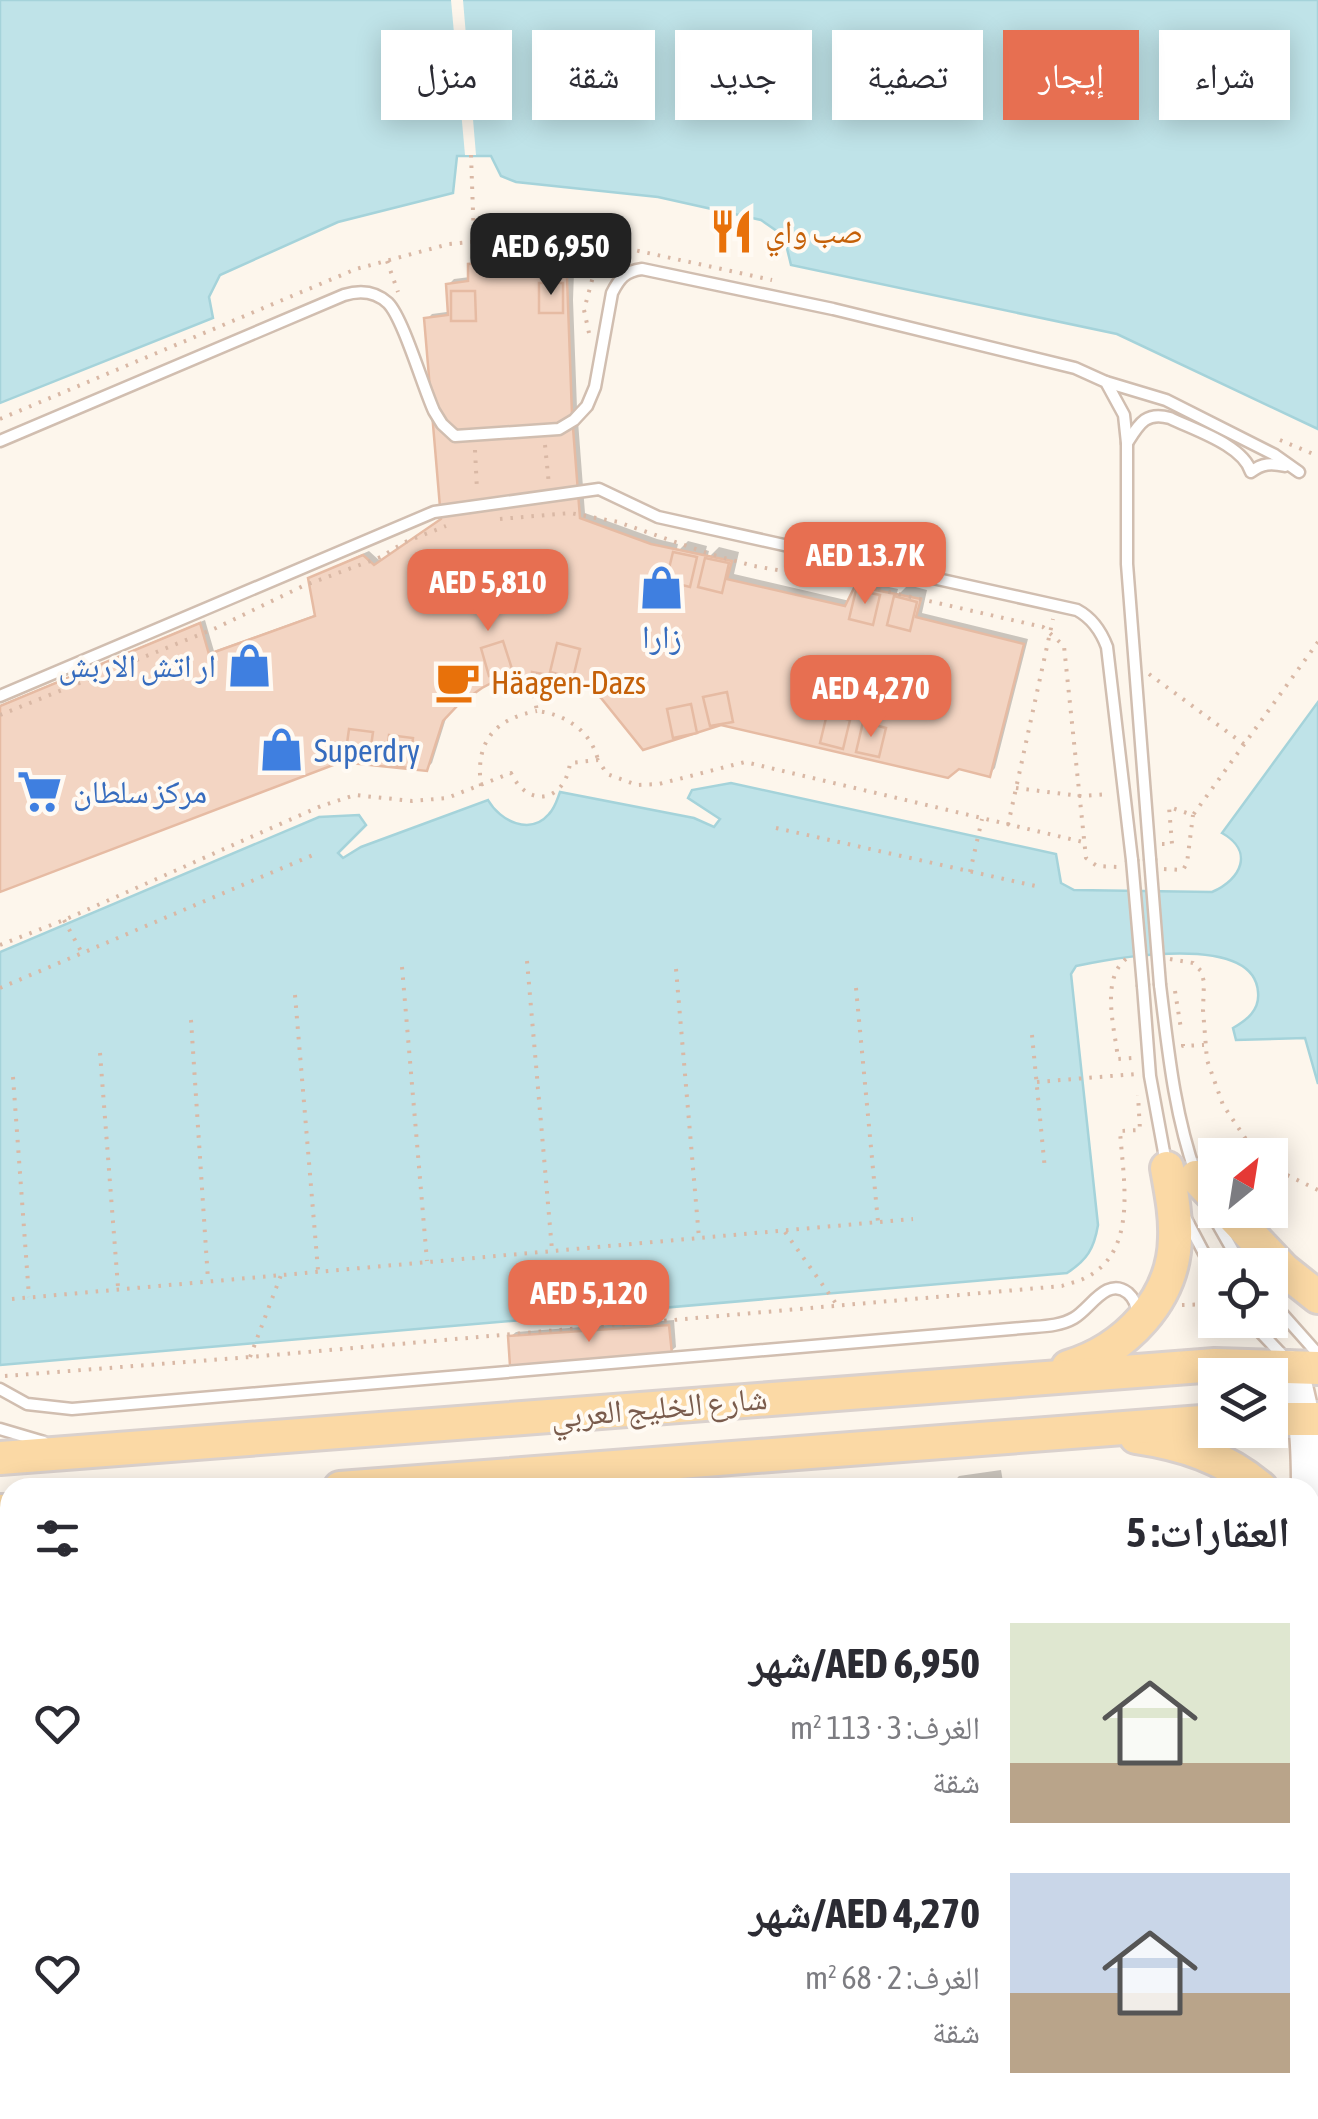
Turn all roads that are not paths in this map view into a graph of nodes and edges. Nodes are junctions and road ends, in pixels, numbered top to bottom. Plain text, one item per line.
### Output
1 (1106, 382) junction
2 (0, 442) edge
3 (1127, 443) junction
4 (0, 696) edge
5 (1193, 1181) edge
6 (1244, 1228) edge
7 (1202, 1248) edge
8 (1231, 1248) edge
9 (1318, 1297) edge
10 (1138, 1324) junction
11 (1288, 1329) edge
12 (1266, 1338) edge
13 (1309, 1363) edge
14 (1008, 1380) junction
15 (0, 1389) edge
16 (1311, 1418) edge
17 (1198, 1422) edge
18 (0, 1430) edge
19 (1082, 1430) junction
20 (109, 1451) junction
21 (0, 1458) edge
22 (536, 1478) edge
23 (1250, 1478) edge
24 (1308, 1478) edge

1 - 2 lane
1 - 3 lane
1 - 3 lane
3 - 5 lane, bridge
4 - 5 lane, bridge
5 - 7 lane
5 - 8 lane
5 - 10 main road
6 - 9 main road
10 - 14 main road
10 - 15 lane
11 - 13 lane
12 - 13 lane
13 - 14 main road, شارع الخليج العربي
13 - 16 main road
14 - 20 main road, شارع الخليج العربي
16 - 24 main road
17 - 19 main road, شارع الخليج العربي
18 - 20 lane
19 - 22 main road, شارع الخليج العربي
19 - 23 main road
20 - 21 main road, شارع الخليج العربي

